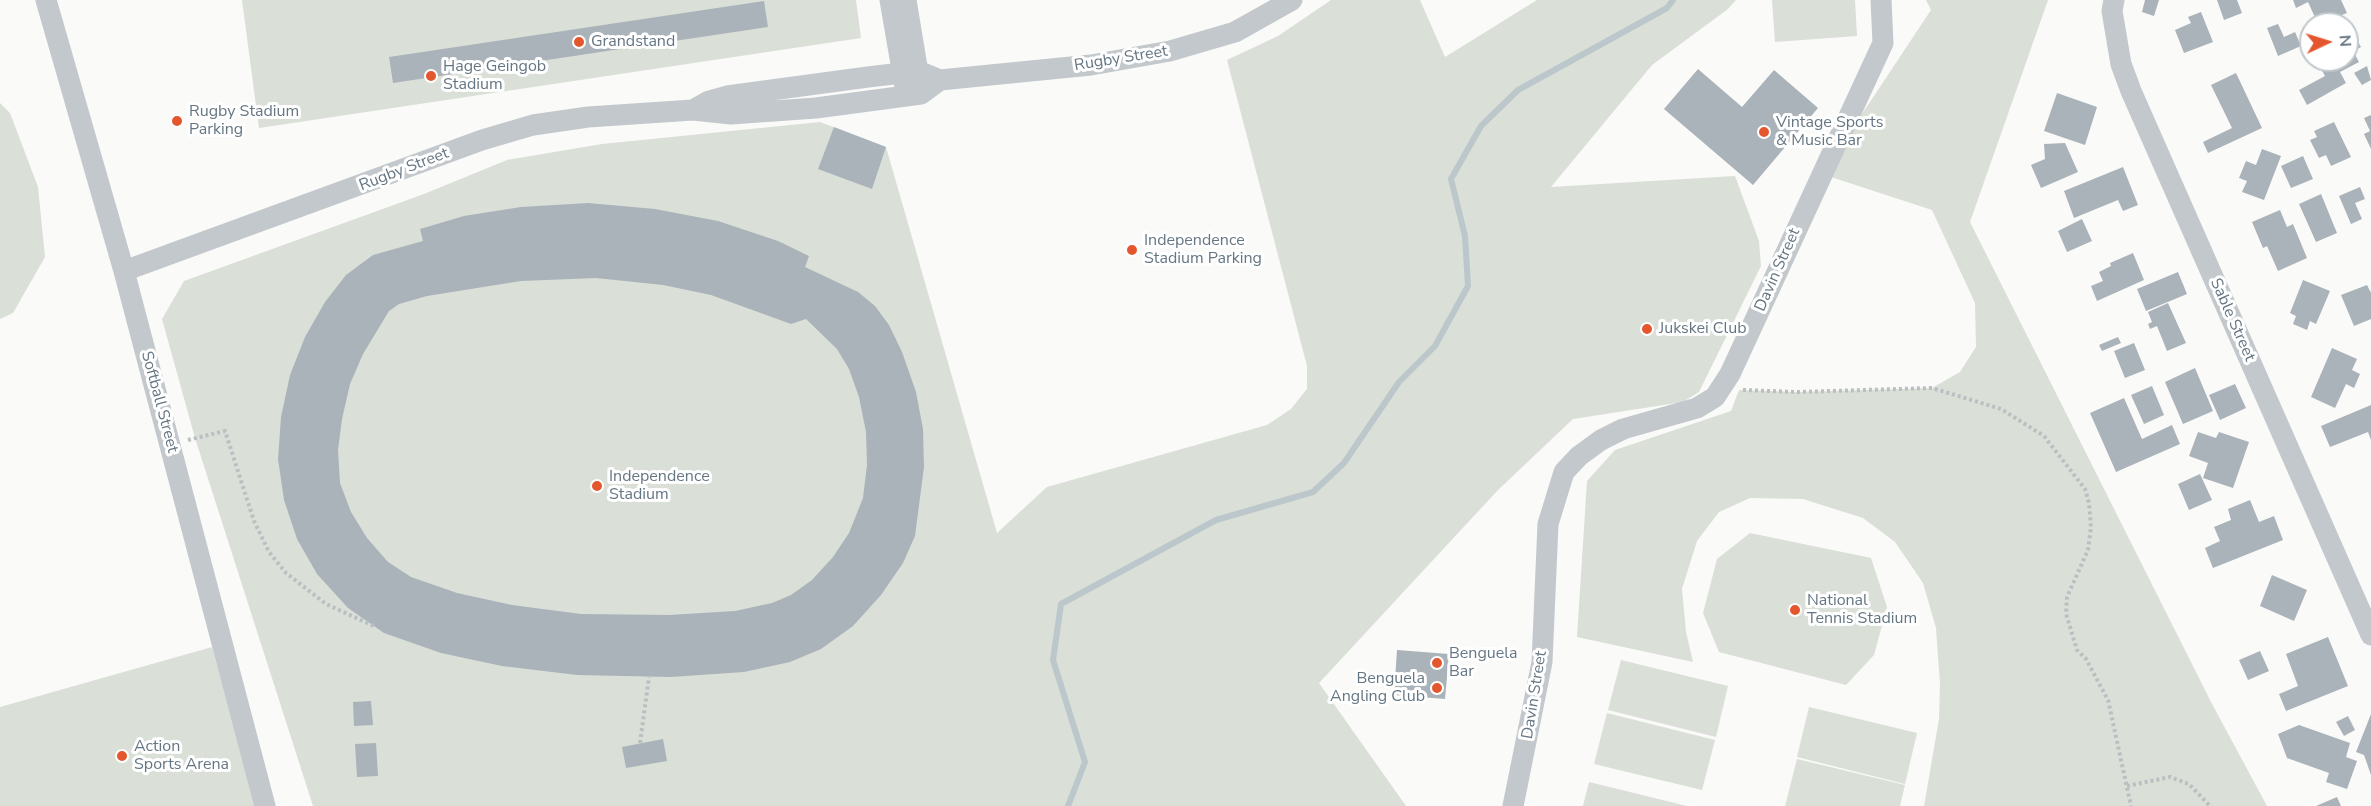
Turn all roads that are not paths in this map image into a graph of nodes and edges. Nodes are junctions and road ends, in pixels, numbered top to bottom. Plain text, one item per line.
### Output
1 (46, 0) edge
2 (890, 0) edge
3 (906, 0) edge
4 (1292, 0) edge
5 (1881, 0) edge
6 (2114, 0) edge
7 (910, 72) junction
8 (940, 80) junction
9 (914, 95) junction
10 (693, 110) junction
11 (124, 271) junction
12 (2371, 635) edge
13 (265, 806) edge
14 (1512, 806) edge

1 - 11 street, Softball Street
2 - 7 street
3 - 7 street
4 - 8 street, Rugby Street
5 - 14 street, Davin Street
6 - 12 street, Sable Street
7 - 8 street, Rugby Street
7 - 9 street
7 - 10 street, Rugby Street
8 - 9 street, Rugby Street
9 - 10 street, Rugby Street
10 - 11 street, Rugby Street
11 - 13 street, Softball Street

